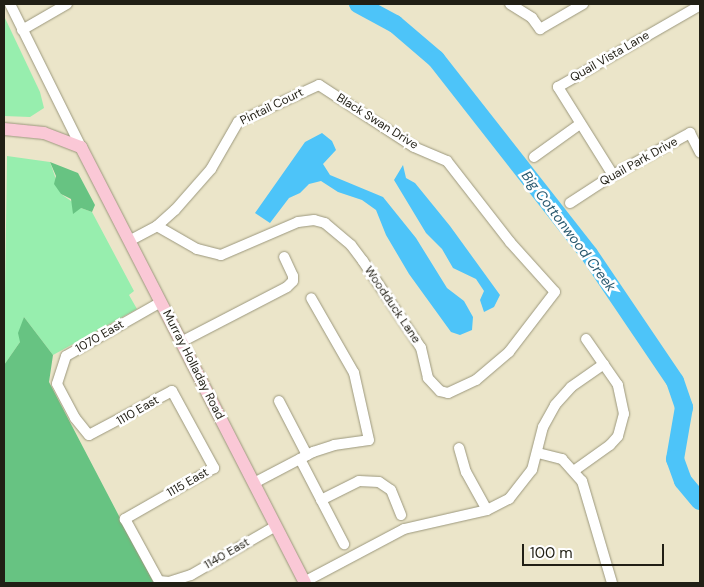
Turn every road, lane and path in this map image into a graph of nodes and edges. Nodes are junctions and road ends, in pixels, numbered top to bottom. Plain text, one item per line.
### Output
1 (10, 4) edge
2 (67, 4) edge
3 (510, 4) edge
4 (583, 4) edge
5 (698, 6) edge
6 (22, 30) junction
7 (319, 85) joint
8 (580, 124) junction
9 (4, 129) edge
10 (81, 146) junction
11 (700, 153) edge
12 (437, 157) joint
13 (534, 157) dead end
14 (613, 175) junction
15 (570, 203) dead end
16 (157, 226) junction
17 (129, 241) junction
18 (284, 257) dead end
19 (310, 298) dead end
20 (161, 302) junction
21 (586, 339) dead end
22 (181, 342) junction
23 (604, 364) junction
24 (278, 402) dead end
25 (194, 431) joint
26 (89, 435) joint
27 (459, 448) dead end
28 (538, 453) junction
29 (303, 457) junction
30 (575, 470) junction
31 (254, 484) junction
32 (321, 500) junction
33 (487, 510) junction
34 (402, 515) dead end
35 (125, 519) joint
36 (276, 526) junction
37 (344, 544) dead end
38 (304, 582) edge
39 (612, 583) edge

1 - 6 street, Murray Holladay Road
2 - 6 street
3 - 4 street
5 - 8 street, Quail Vista Lane
6 - 10 street, Murray Holladay Road
7 - 12 street, Black Swan Drive
7 - 16 street, Pintail Court
8 - 13 street
8 - 14 street, Quail Vista Lane
9 - 10 main road
10 - 17 main road, Murray Holladay Road
11 - 14 street, Quail Park Drive
12 - 16 street, Woodduck Lane
14 - 15 street, Quail Park Drive
16 - 17 street, Pintail Court
17 - 20 main road, Murray Holladay Road
18 - 22 street
19 - 29 street
20 - 22 main road, Murray Holladay Road
20 - 26 street, 1070 East
21 - 23 street
22 - 31 main road, Murray Holladay Road
23 - 28 street
23 - 30 street
24 - 29 street
25 - 26 street, 1110 East
25 - 35 street, 1115 East
27 - 33 street
28 - 30 street
28 - 33 street
29 - 31 street
29 - 32 street
30 - 39 street
31 - 36 main road, Murray Holladay Road
32 - 34 street
32 - 37 street
33 - 38 street
35 - 36 street, 1140 East
36 - 38 main road, Murray Holladay Road

